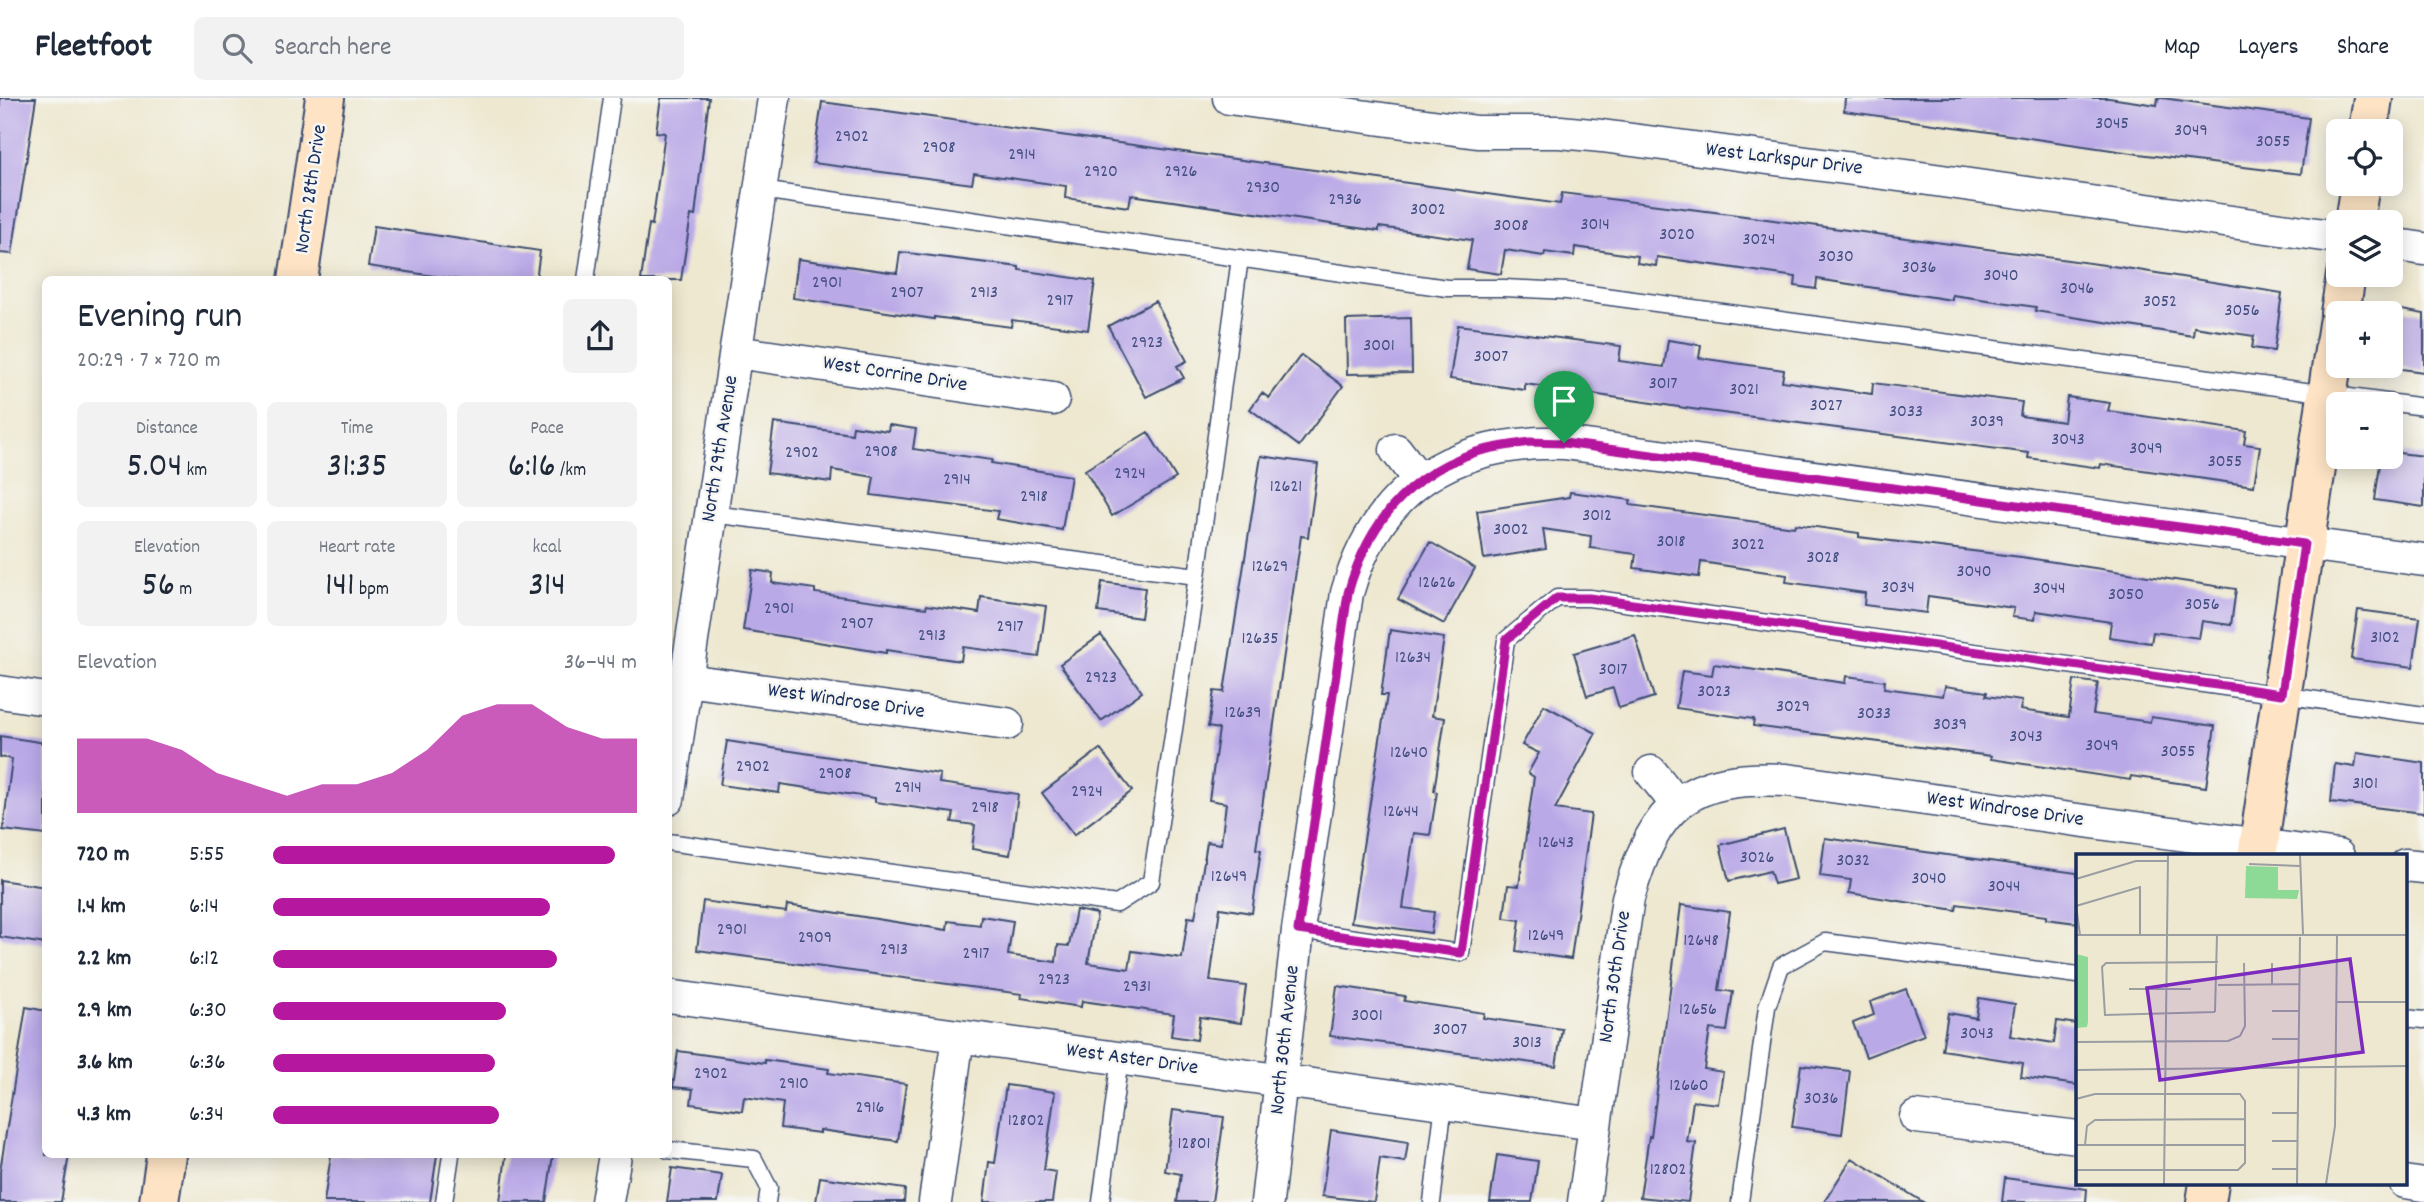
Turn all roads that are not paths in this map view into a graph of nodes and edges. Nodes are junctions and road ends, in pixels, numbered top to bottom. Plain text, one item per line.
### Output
1 (325, 98) edge
2 (612, 98) edge
3 (774, 98) edge
4 (1229, 98) edge
5 (2373, 98) edge
6 (2370, 119) edge
7 (761, 190) junction
8 (2326, 235) edge
9 (2403, 246) edge
10 (2424, 249) edge
11 (1240, 258) junction
12 (299, 276) edge
13 (587, 276) edge
14 (736, 352) junction
15 (2326, 394) edge
16 (1053, 399) dead end
17 (2326, 401) edge
18 (2403, 404) edge
19 (2424, 407) edge
20 (1396, 450) dead end
21 (1419, 480) junction
22 (712, 514) junction
23 (2304, 544) junction
24 (2424, 561) edge
25 (1197, 576) junction
26 (686, 680) junction
27 (0, 692) edge
28 (2282, 694) junction
29 (42, 698) edge
30 (2424, 715) edge
31 (1006, 724) dead end
32 (1651, 772) dead end
33 (672, 773) edge
34 (1676, 803) junction
35 (672, 843) edge
36 (2258, 850) edge
37 (2311, 854) edge
38 (2406, 865) edge
39 (2424, 867) edge
40 (1298, 930) junction
41 (2076, 975) edge
42 (672, 997) edge
43 (2406, 1018) edge
44 (2424, 1020) edge
45 (958, 1036) junction
46 (1120, 1058) junction
47 (1281, 1080) junction
48 (1444, 1103) junction
49 (1916, 1117) dead end
50 (1595, 1124) junction
51 (2076, 1137) edge
52 (672, 1150) edge
53 (166, 1158) edge
54 (450, 1158) edge
55 (614, 1158) edge
56 (2406, 1182) edge
57 (2209, 1184) edge
58 (2424, 1185) edge
59 (159, 1202) edge
60 (443, 1202) edge
61 (607, 1202) edge
62 (767, 1202) edge
63 (935, 1202) edge
64 (1101, 1202) edge
65 (1267, 1202) edge
66 (1432, 1202) edge
67 (1584, 1202) edge
68 (1740, 1202) edge
69 (2206, 1202) edge

1 - 12 street, North 28th Drive
2 - 13 lane
3 - 7 street, North 29th Avenue
4 - 8 street, West Larkspur Drive
5 - 6 street
7 - 11 lane
7 - 14 street, North 29th Avenue
9 - 10 street
11 - 15 lane
11 - 25 lane
14 - 16 street, West Corrine Drive
14 - 22 street, North 29th Avenue
17 - 23 street
18 - 19 lane
20 - 21 street
21 - 23 street
21 - 40 street, North 30th Avenue
22 - 25 lane
22 - 26 street, North 29th Avenue
23 - 24 street
23 - 28 street
25 - 35 lane
26 - 31 street, West Windrose Drive
26 - 33 street, North 29th Avenue
27 - 29 street
28 - 30 lane
28 - 36 street
28 - 40 lane
32 - 34 street
34 - 36 street, West Windrose Drive
34 - 50 street, North 30th Drive
36 - 37 street, West Windrose Drive
38 - 39 street
40 - 47 street, North 30th Avenue
41 - 68 lane
42 - 45 street, West Aster Drive
43 - 44 lane
45 - 46 street, West Aster Drive
45 - 63 street
46 - 47 street, West Aster Drive
46 - 64 lane
47 - 48 street, West Aster Drive
47 - 65 street, North 30th Avenue
48 - 50 street, West Aster Drive
48 - 66 lane
49 - 51 street
50 - 67 street, North 30th Drive
52 - 62 lane
53 - 59 street
54 - 60 lane
55 - 61 street
56 - 58 street
57 - 69 street

